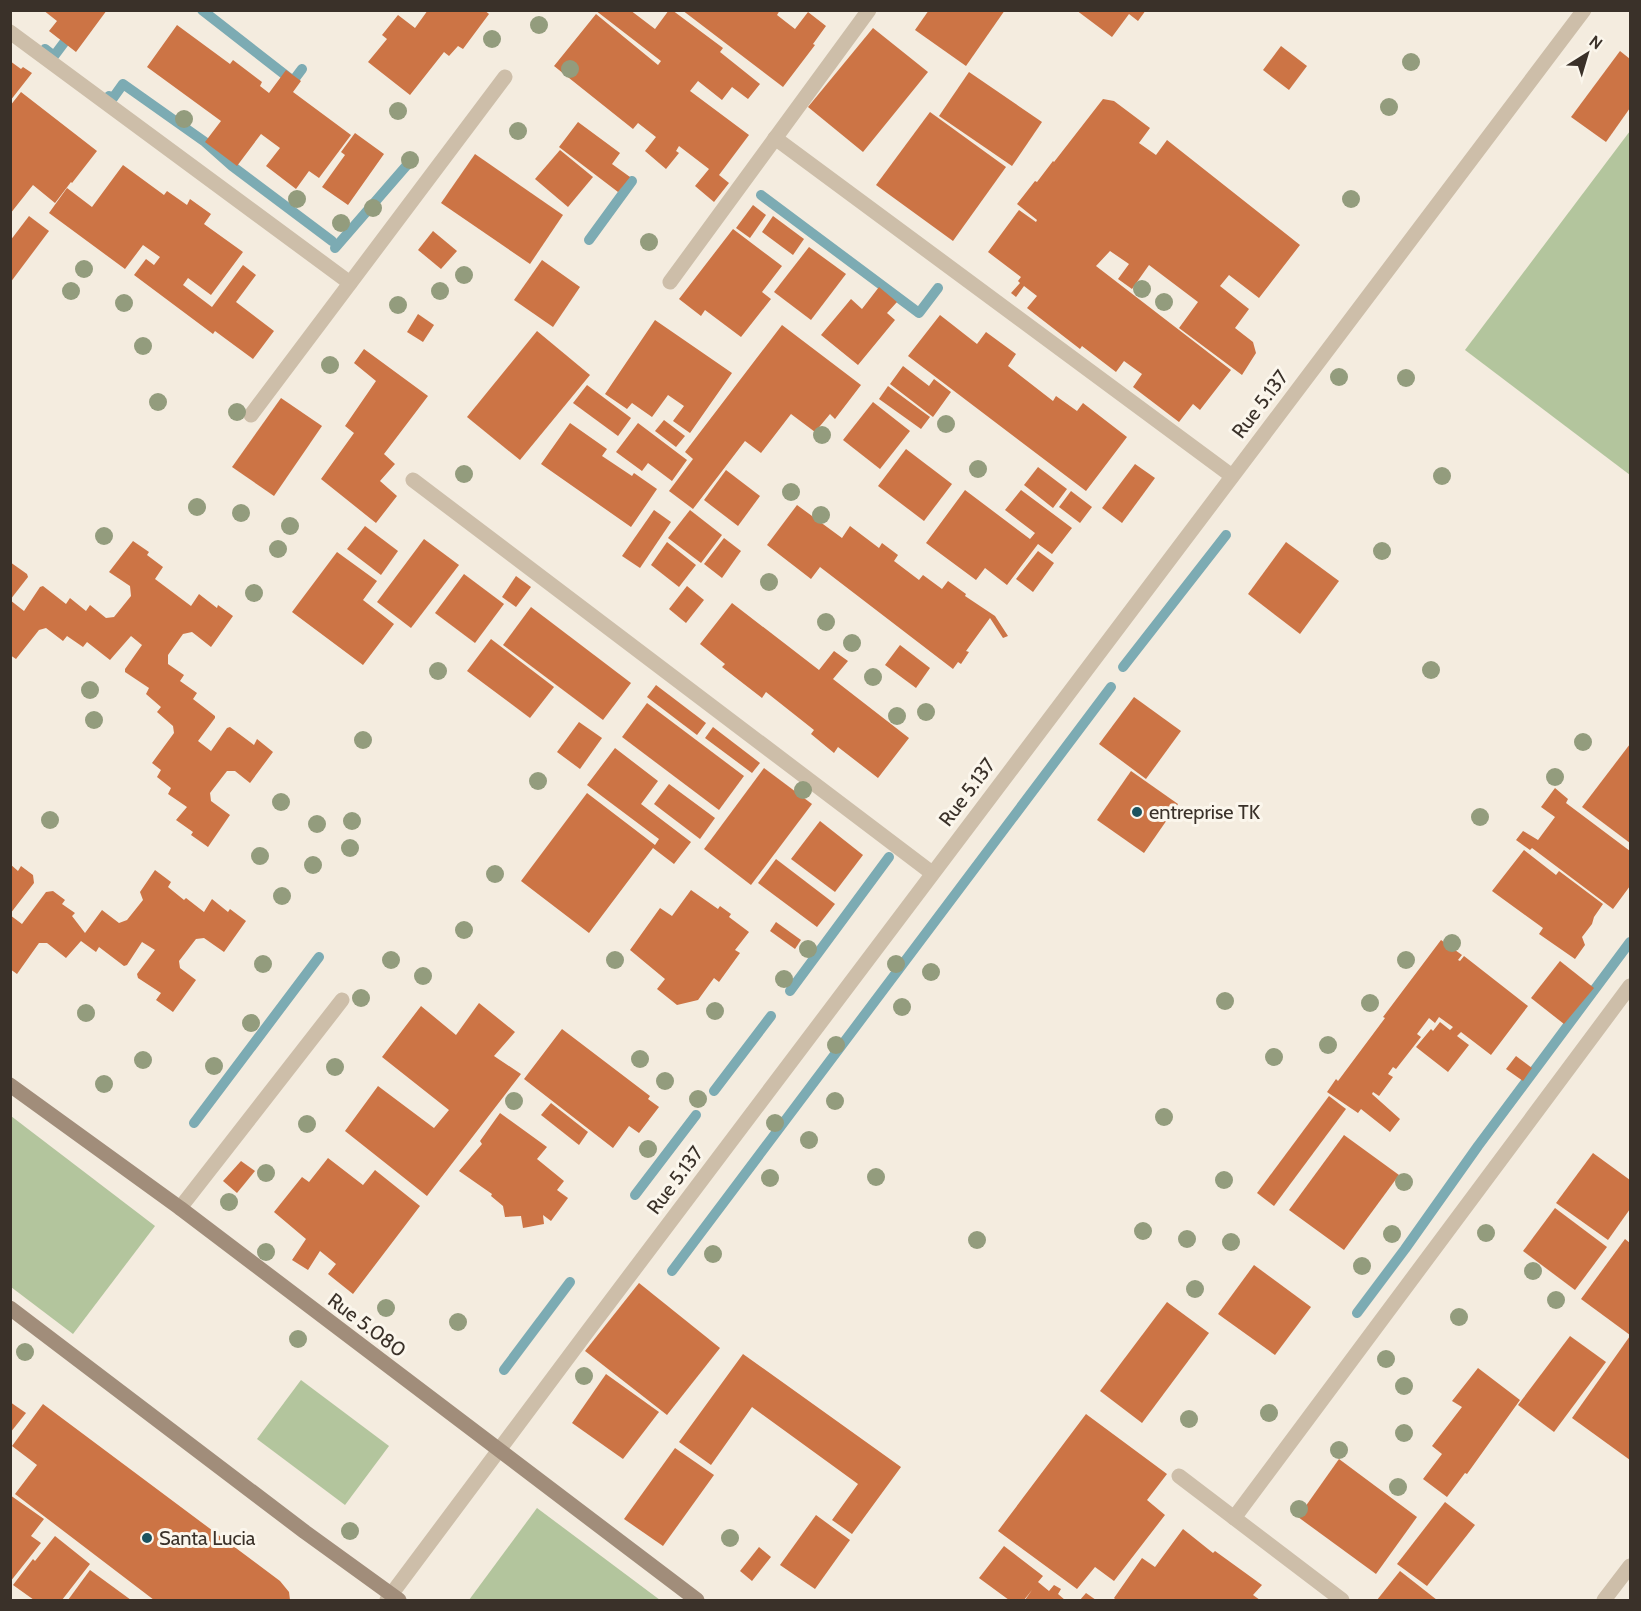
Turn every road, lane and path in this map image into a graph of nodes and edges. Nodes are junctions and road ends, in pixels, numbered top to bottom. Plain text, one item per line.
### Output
1 (869, 10) edge
2 (1584, 10) edge
3 (10, 32) edge
4 (505, 77) dead end
5 (775, 138) junction
6 (670, 282) dead end
7 (350, 283) junction
8 (251, 415) dead end
9 (1232, 476) junction
10 (413, 480) dead end
11 (932, 873) junction
12 (1630, 986) edge
13 (342, 1000) dead end
14 (10, 1085) edge
15 (180, 1209) junction
16 (10, 1308) edge
17 (498, 1451) junction
18 (1179, 1476) dead end
19 (1234, 1518) junction
20 (1630, 1566) edge
21 (392, 1599) edge
22 (697, 1600) edge
23 (1342, 1600) edge
24 (1604, 1600) edge

1 - 5 street
2 - 9 street, Rue 5.137
3 - 7 street
4 - 7 street
5 - 6 street
5 - 9 street
7 - 8 street
9 - 11 street, Rue 5.137
10 - 11 street
11 - 17 street, Rue 5.137
12 - 19 street
13 - 15 street
14 - 15 main road, Rue 5.080
15 - 17 main road, Rue 5.080
16 - 21 main road
17 - 21 street, Rue 5.137
17 - 22 main road, Rue 5.080
18 - 19 street
19 - 23 street
20 - 24 street

